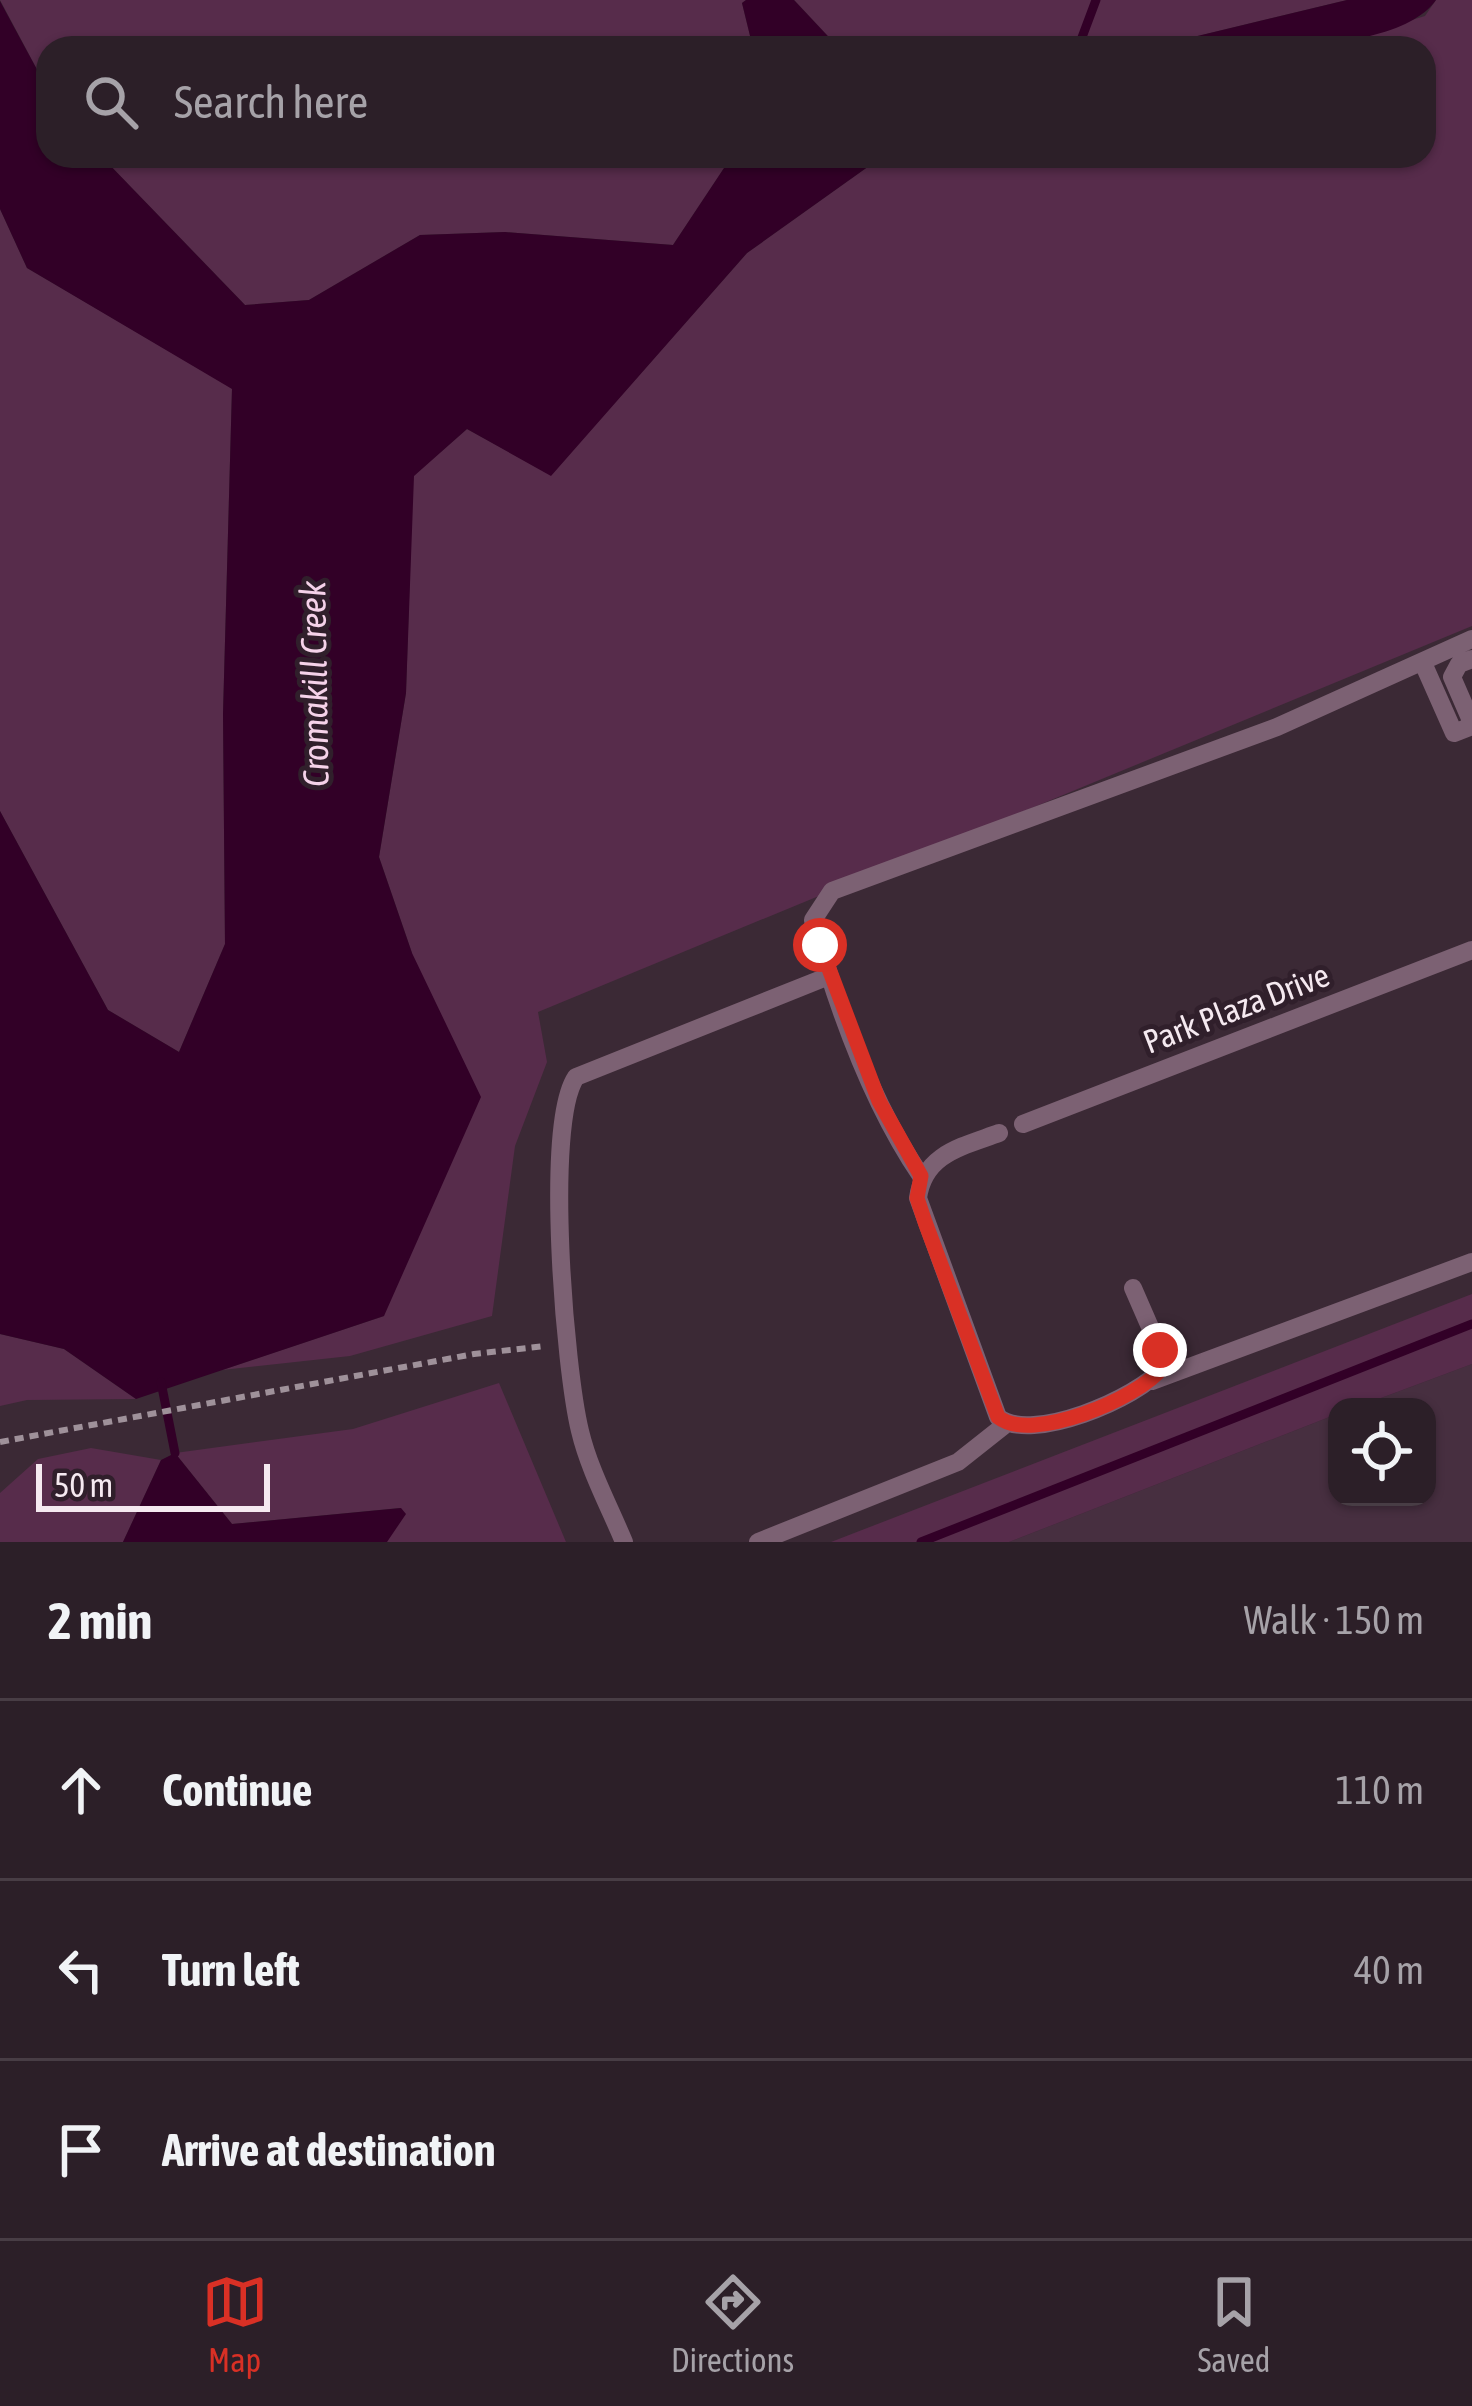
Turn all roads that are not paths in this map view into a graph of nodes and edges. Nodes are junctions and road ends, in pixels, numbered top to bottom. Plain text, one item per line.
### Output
1 (1472, 639) edge
2 (1472, 659) edge
3 (1423, 662) junction
4 (1452, 677) junction
5 (1466, 727) edge
6 (1472, 950) edge
7 (829, 976) junction
8 (1023, 1124) dead end
9 (999, 1133) dead end
10 (921, 1176) junction
11 (1472, 1262) edge
12 (1133, 1288) dead end
13 (1152, 1381) junction
14 (1006, 1424) junction
15 (624, 1542) edge
16 (758, 1542) edge

1 - 3 lane
2 - 4 lane
3 - 4 lane
3 - 5 lane
3 - 7 lane
4 - 5 lane
6 - 8 lane, Park Plaza Drive
7 - 10 lane
7 - 15 lane
9 - 10 lane
10 - 14 lane
11 - 13 lane
12 - 13 lane
13 - 14 lane
14 - 16 lane

